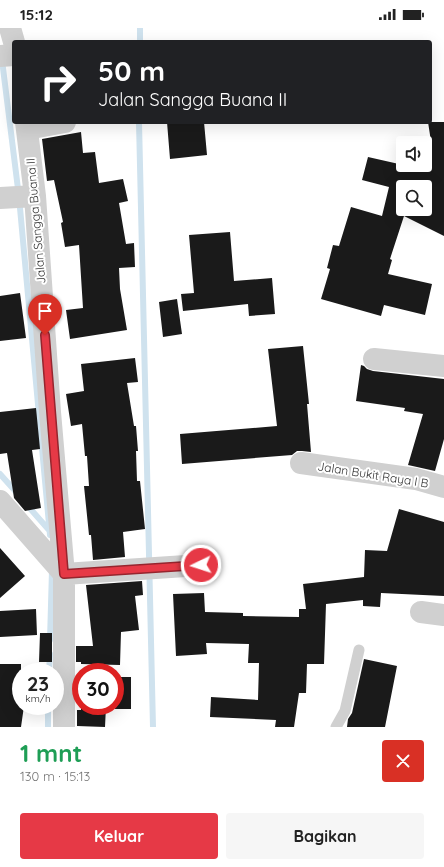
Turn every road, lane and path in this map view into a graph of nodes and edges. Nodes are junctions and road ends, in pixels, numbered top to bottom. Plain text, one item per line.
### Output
1 (10, 28) edge
2 (13, 40) edge
3 (12, 55) edge
4 (0, 56) edge
5 (40, 124) edge
6 (27, 125) edge
7 (34, 196) junction
8 (0, 198) edge
9 (374, 359) dead end
10 (444, 366) edge
11 (301, 463) dead end
12 (444, 487) edge
13 (0, 501) edge
14 (201, 565) dead end
15 (64, 574) junction
16 (421, 612) dead end
17 (444, 615) edge
18 (359, 650) dead end
19 (64, 727) edge
20 (336, 727) edge

1 - 2 street
3 - 4 street
5 - 6 street
6 - 7 street, Jalan Sangga Buana II
7 - 8 street
7 - 15 street, Jalan Sangga Buana II
9 - 10 street
11 - 12 street, Jalan Bukit Raya I B
13 - 15 street
14 - 15 street
15 - 19 street, Jalan Sangga Buana II
16 - 17 street
18 - 20 lane

